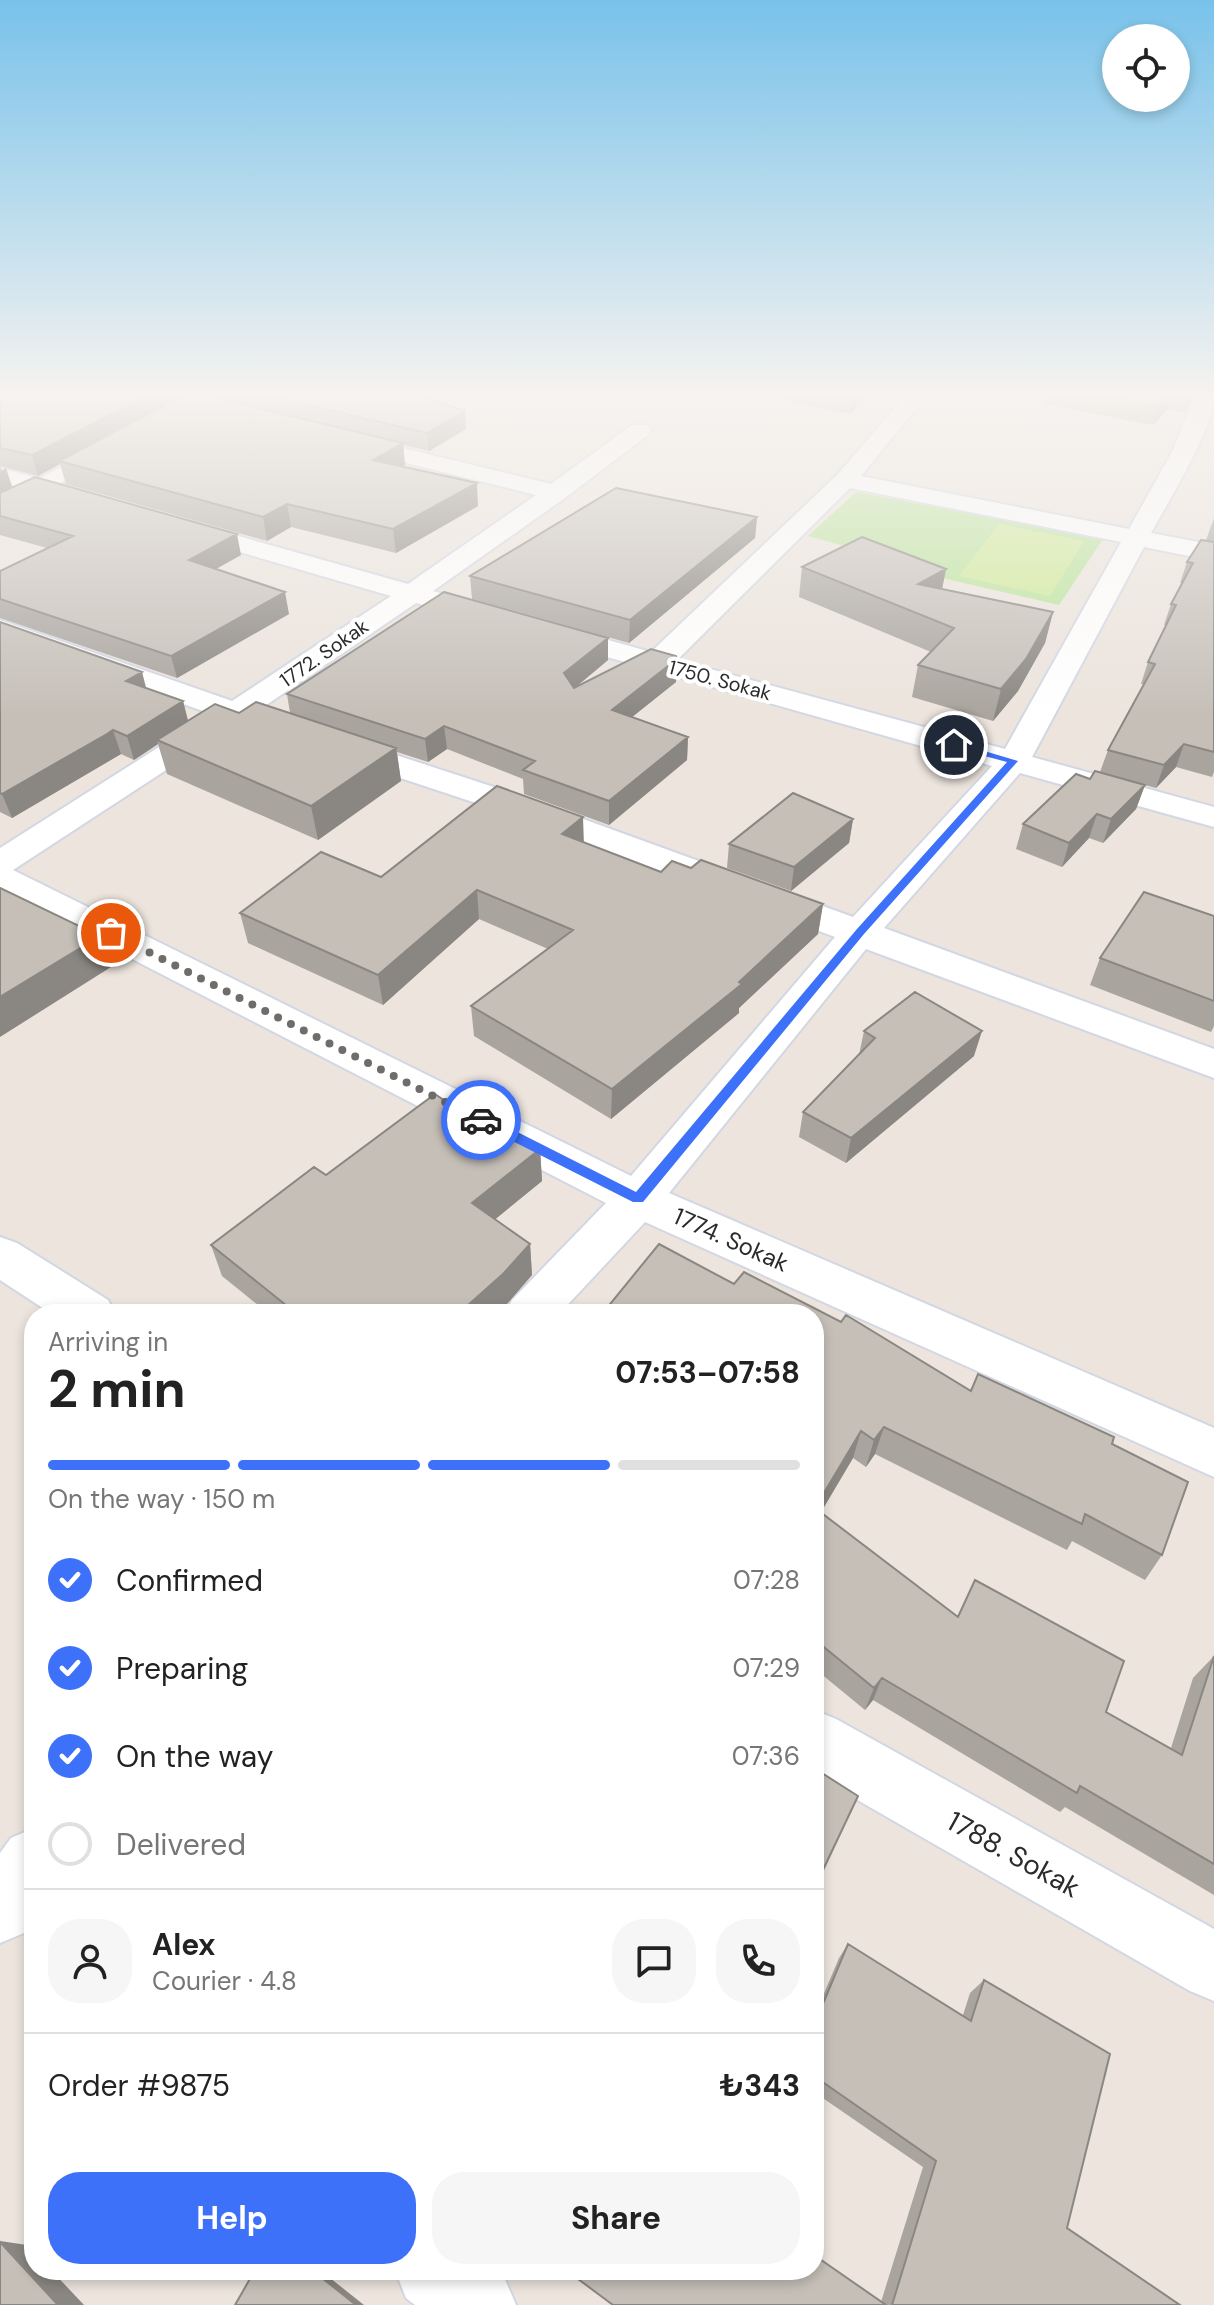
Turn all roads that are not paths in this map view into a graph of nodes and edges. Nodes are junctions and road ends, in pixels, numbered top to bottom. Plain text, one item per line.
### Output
1 (96, 502) edge
2 (544, 502) edge
3 (823, 502) edge
4 (955, 502) edge
5 (1163, 502) edge
6 (104, 504) edge
7 (150, 518) edge
8 (1136, 537) junction
9 (1214, 553) edge
10 (409, 593) junction
11 (0, 628) edge
12 (657, 663) junction
13 (237, 713) junction
14 (1014, 761) junction
15 (1214, 817) edge
16 (0, 863) edge
17 (0, 877) edge
18 (861, 931) junction
19 (1214, 1064) edge
20 (638, 1199) junction
21 (0, 1256) edge
22 (75, 1304) edge
23 (538, 1304) edge
24 (1214, 1453) edge
25 (824, 1747) edge
26 (1214, 1967) edge
27 (446, 2280) edge
28 (476, 2305) edge

1 - 6 street
2 - 10 street, 1772. Sokak
3 - 12 street
4 - 8 street
5 - 8 street
7 - 10 street, 1750. Sokak
8 - 9 street
8 - 14 street
10 - 12 street, 1750. Sokak
10 - 13 street, 1772. Sokak
11 - 13 street
12 - 14 street, 1750. Sokak
13 - 16 street, 1772. Sokak
13 - 18 street
14 - 15 street, 1750. Sokak
14 - 18 street
17 - 20 street, 1774. Sokak
18 - 19 street
18 - 20 street
20 - 23 street
20 - 24 street, 1774. Sokak
21 - 22 street
25 - 26 street, 1788. Sokak
27 - 28 street

